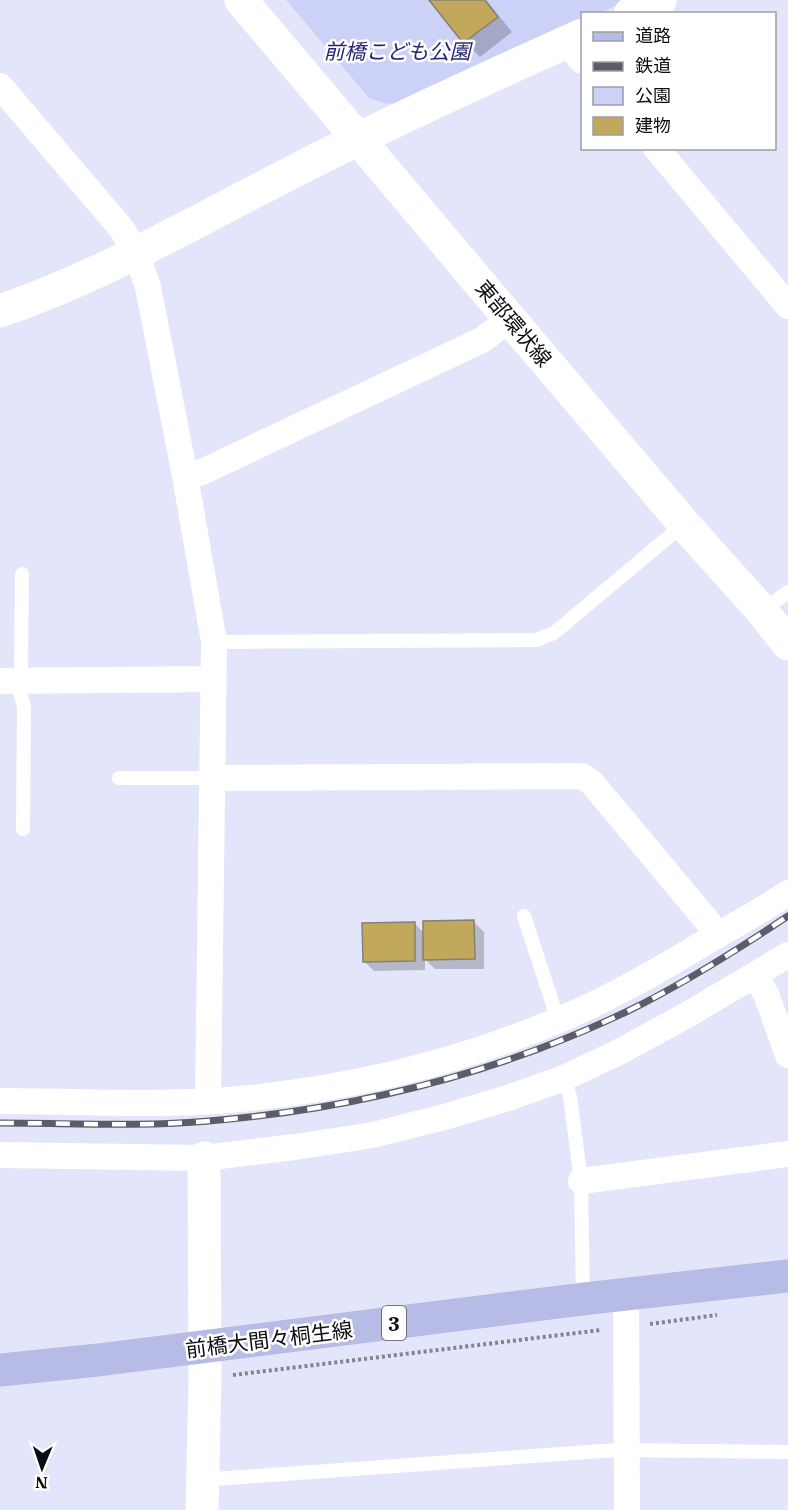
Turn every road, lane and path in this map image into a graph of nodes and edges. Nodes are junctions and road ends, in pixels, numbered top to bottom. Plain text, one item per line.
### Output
1 (241, 0) edge
2 (660, 0) edge
3 (634, 12) edge
4 (577, 46) edge
5 (0, 86) edge
6 (359, 138) junction
7 (658, 150) edge
8 (136, 252) junction
9 (788, 306) edge
10 (0, 311) edge
11 (510, 319) junction
12 (185, 476) junction
13 (684, 524) junction
14 (22, 574) dead end
15 (788, 592) edge
16 (762, 611) junction
17 (214, 642) junction
18 (788, 644) edge
19 (212, 679) junction
20 (9, 681) edge
21 (119, 778) dead end
22 (212, 778) junction
23 (23, 828) dead end
24 (788, 893) edge
25 (524, 916) dead end
26 (717, 936) junction
27 (788, 955) edge
28 (755, 975) junction
29 (558, 1020) junction
30 (788, 1055) edge
31 (564, 1078) junction
32 (0, 1101) edge
33 (208, 1101) junction
34 (788, 1154) edge
35 (0, 1155) edge
36 (204, 1158) junction
37 (581, 1181) junction
38 (788, 1276) edge
39 (626, 1295) junction
40 (584, 1299) junction
41 (719, 1315) dead end
42 (627, 1327) junction
43 (204, 1347) junction
44 (0, 1370) edge
45 (205, 1378) junction
46 (627, 1451) junction
47 (788, 1452) edge
48 (202, 1495) edge
49 (627, 1510) edge

1 - 6 street, 東部環状線
2 - 3 street
4 - 6 street
5 - 8 street
6 - 8 street
6 - 11 street, 東部環状線
7 - 9 street
8 - 10 street
8 - 12 street
11 - 12 street
11 - 13 street, 東部環状線
12 - 17 street
13 - 16 street, 東部環状線
13 - 17 lane
14 - 20 lane
15 - 16 lane
16 - 18 street, 東部環状線
17 - 19 street
19 - 20 street
19 - 22 street
20 - 23 lane
21 - 22 lane
22 - 26 street
22 - 33 street
24 - 26 street
25 - 29 lane
26 - 29 street
27 - 28 street
28 - 30 street
28 - 31 street
29 - 33 street
31 - 36 street
31 - 37 lane
32 - 33 street
34 - 37 street
35 - 36 street
36 - 43 street
37 - 40 lane
38 - 39 main road, 前橋大間々桐生線 / 3
39 - 40 main road, 前橋大間々桐生線 / 3
39 - 42 street
40 - 43 main road, 前橋大間々桐生線 / 3
41 - 42 path
42 - 45 path
42 - 46 street
43 - 44 main road, 前橋大間々桐生線 / 3
43 - 45 street
45 - 48 street
46 - 47 lane
46 - 48 lane
46 - 49 street

